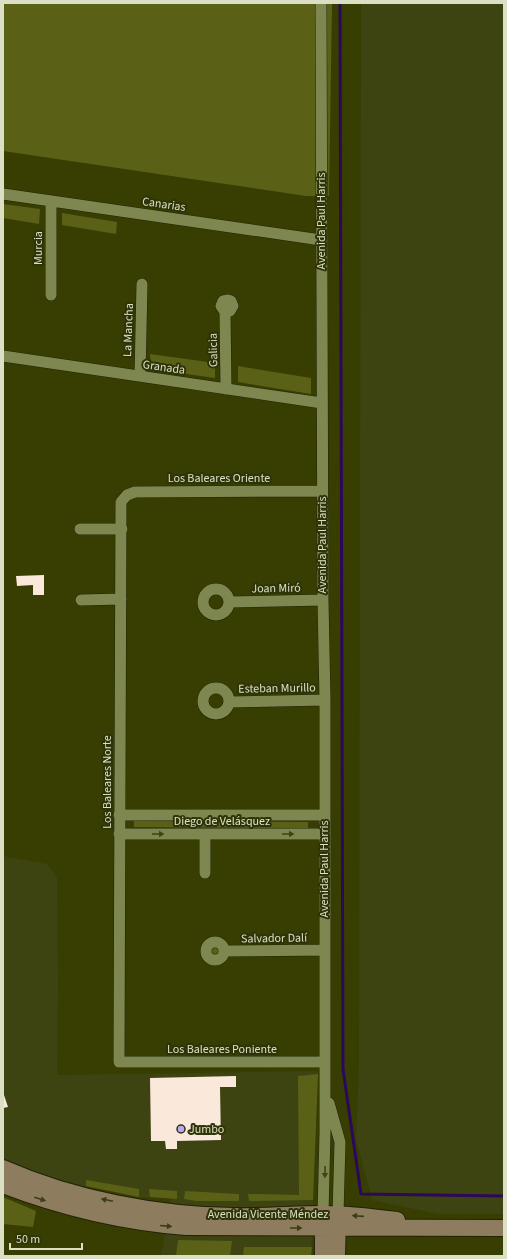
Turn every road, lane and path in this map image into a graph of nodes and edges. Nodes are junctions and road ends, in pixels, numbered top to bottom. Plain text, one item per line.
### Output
1 (321, 3) edge
2 (3, 194) edge
3 (51, 201) junction
4 (321, 240) junction
5 (142, 284) dead end
6 (51, 295) dead end
7 (225, 312) dead end
8 (3, 356) edge
9 (140, 376) junction
10 (226, 389) junction
11 (322, 403) junction
12 (322, 491) junction
13 (121, 502) joint
14 (80, 529) dead end
15 (122, 529) junction
16 (121, 599) junction
17 (81, 600) dead end
18 (323, 600) junction
19 (230, 602) dead end
20 (325, 700) junction
21 (229, 702) dead end
22 (120, 815) junction
23 (324, 815) junction
24 (119, 834) junction
25 (205, 834) junction
26 (324, 834) junction
27 (205, 873) dead end
28 (325, 950) junction
29 (224, 951) dead end
30 (119, 1062) joint
31 (325, 1062) junction
32 (3, 1168) edge
33 (3, 1185) edge
34 (330, 1221) junction
35 (504, 1228) edge
36 (322, 1256) edge
37 (336, 1256) edge

1 - 4 street, Avenida Paul Harris
2 - 3 street, Canarias
3 - 4 street, Canarias
3 - 6 street, Murcia
4 - 11 street, Avenida Paul Harris
5 - 9 street, La Mancha
7 - 10 street, Galicia
8 - 9 street, Granada
9 - 10 street, Granada
10 - 11 street, Granada
11 - 12 street, Avenida Paul Harris
12 - 13 street, Los Baleares Oriente
12 - 18 street, Avenida Paul Harris
13 - 15 street, Los Baleares Norte
14 - 15 street
15 - 16 street, Los Baleares Norte
16 - 17 street
16 - 22 street, Los Baleares Norte
18 - 19 street, Joan Miró
18 - 20 street, Avenida Paul Harris
20 - 21 street, Esteban Murillo
20 - 23 street, Avenida Paul Harris
22 - 23 street, Diego de Velásquez
22 - 24 street, Los Baleares Norte
23 - 26 street, Avenida Paul Harris
24 -> 25 street, Diego de Velásquez
24 - 30 street, Los Baleares Norte
25 -> 26 street, Diego de Velásquez
25 - 27 street
26 - 28 street, Avenida Paul Harris
28 - 29 street, Salvador Dalí
28 - 31 street, Avenida Paul Harris
30 - 31 street, Los Baleares Poniente
31 - 34 street, Avenida Paul Harris
34 -> 32 main road, Avenida Vicente Méndez
33 -> 34 main road, Avenida Vicente Méndez
34 - 35 main road, Avenida Vicente Méndez
34 - 36 main road, Avenida Paul Harris
34 - 37 main road, Avenida Paul Harris

